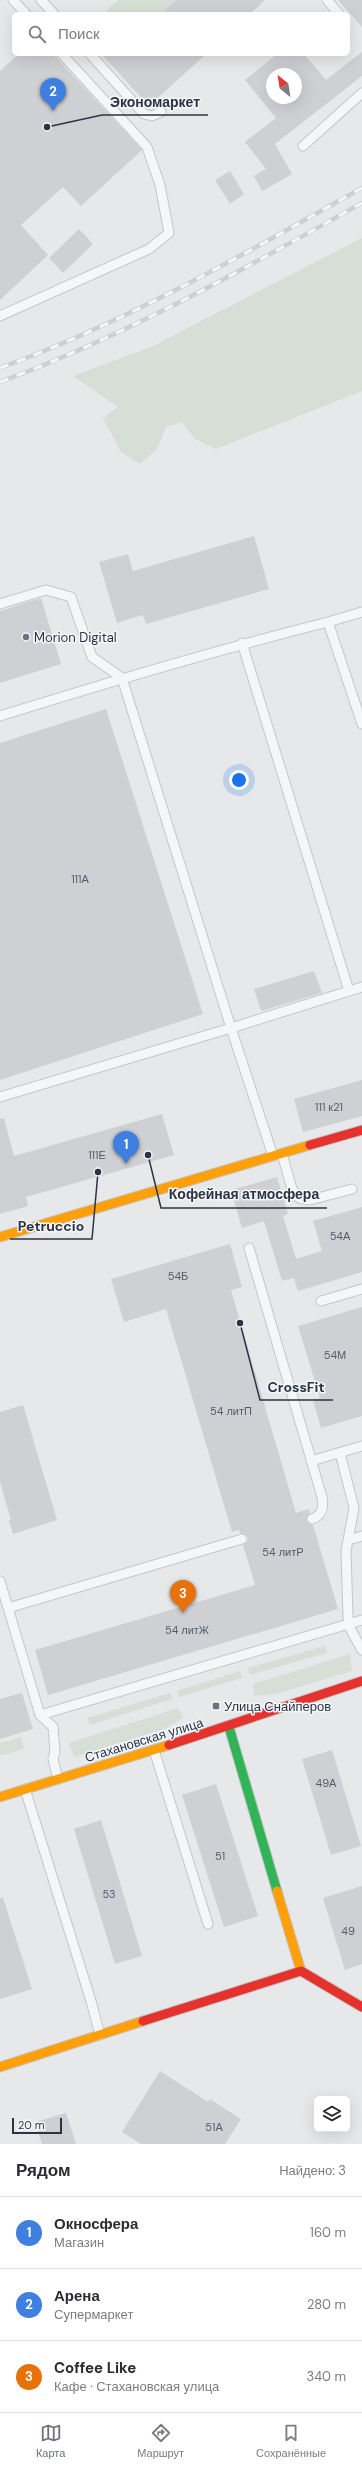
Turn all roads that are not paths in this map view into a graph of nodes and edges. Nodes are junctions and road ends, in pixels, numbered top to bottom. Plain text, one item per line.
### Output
1 (13, 0) edge
2 (41, 0) edge
3 (328, 0) edge
4 (24, 12) edge
5 (52, 12) edge
6 (337, 12) edge
7 (64, 56) edge
8 (92, 56) edge
9 (362, 93) edge
10 (161, 112) dead end
11 (303, 146) dead end
12 (0, 316) edge
13 (0, 604) edge
14 (362, 612) edge
15 (328, 622) junction
16 (242, 643) junction
17 (122, 678) junction
18 (0, 716) edge
19 (362, 724) edge
20 (362, 987) edge
21 (349, 991) junction
22 (231, 1028) junction
23 (0, 1097) edge
24 (362, 1130) edge
25 (278, 1155) junction
26 (352, 1189) dead end
27 (0, 1237) edge
28 (248, 1248) dead end
29 (362, 1289) edge
30 (321, 1302) dead end
31 (362, 1446) edge
32 (340, 1453) junction
33 (311, 1462) junction
34 (312, 1519) dead end
35 (362, 1536) edge
36 (242, 1539) dead end
37 (348, 1540) junction
38 (0, 1581) edge
39 (8, 1608) junction
40 (362, 1620) edge
41 (349, 1624) junction
42 (362, 1650) edge
43 (362, 1681) edge
44 (40, 1715) junction
45 (229, 1727) junction
46 (154, 1750) junction
47 (58, 1779) junction
48 (25, 1789) junction
49 (0, 1797) edge
50 (208, 1924) dead end
51 (301, 1971) junction
52 (362, 2006) edge
53 (100, 2035) junction
54 (0, 2067) edge

1 - 4 lane
2 - 5 lane
3 - 6 lane
7 - 12 lane
8 - 10 lane
9 - 11 lane
13 - 17 lane
14 - 15 lane
15 - 16 lane
15 - 19 lane
16 - 17 lane
16 - 21 lane
17 - 18 lane
17 - 22 lane
20 - 21 lane
21 - 22 lane
22 - 23 lane
22 - 25 lane
24 - 25 street
25 - 26 lane
25 - 27 street
28 - 33 lane
29 - 30 lane
31 - 32 lane
32 - 33 lane
32 - 37 lane
33 - 34 lane
35 - 37 lane
36 - 39 lane
37 - 41 lane
38 - 39 lane
39 - 44 lane
40 - 41 lane
41 - 42 lane
41 - 44 lane
43 - 45 street, Стахановская улица
44 - 47 lane
45 - 46 street, Стахановская улица
45 - 51 street
46 - 47 street, Стахановская улица
46 - 50 lane
47 - 48 street, Стахановская улица
48 - 49 street, Стахановская улица
48 - 53 lane
51 - 52 street
51 - 53 street
53 - 54 street

